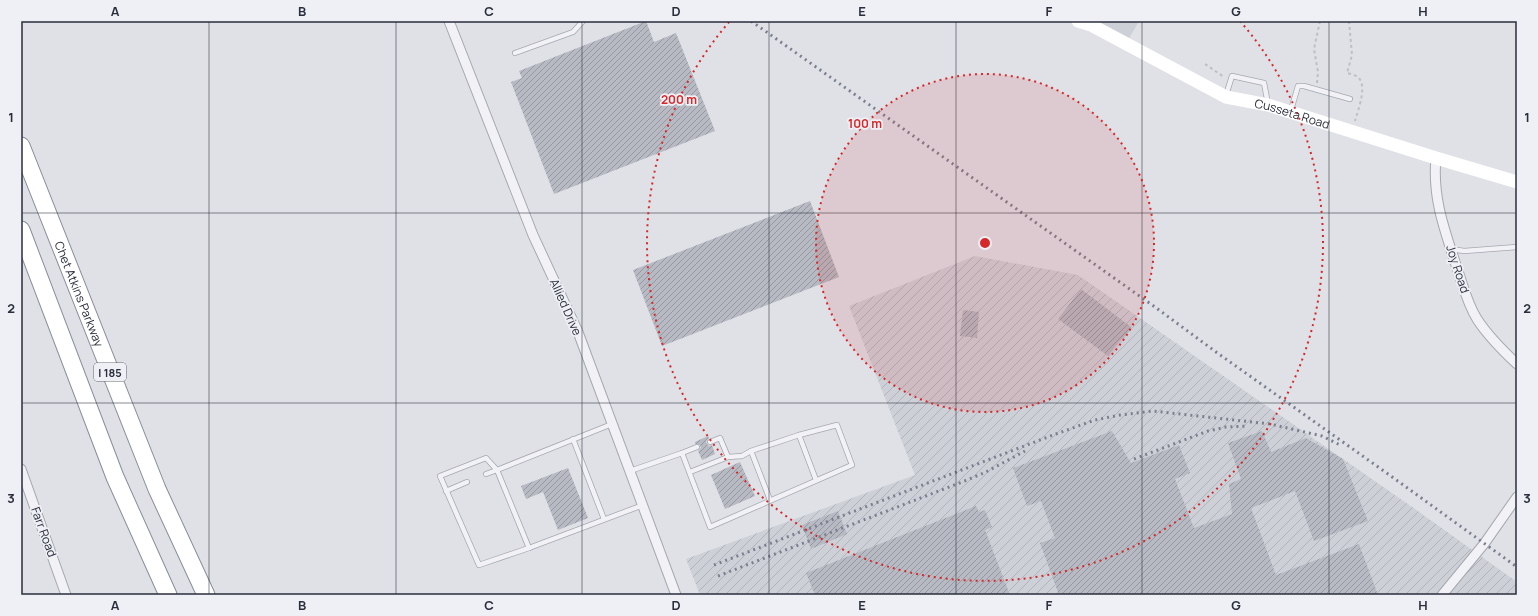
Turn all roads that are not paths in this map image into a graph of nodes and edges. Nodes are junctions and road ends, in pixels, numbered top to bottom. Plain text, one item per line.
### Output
1 (449, 21) edge
2 (583, 21) edge
3 (1078, 21) edge
4 (515, 53) dead end
5 (1226, 97) junction
6 (1350, 99) dead end
7 (1268, 105) junction
8 (1290, 112) junction
9 (21, 146) edge
10 (1436, 158) junction
11 (1517, 182) edge
12 (21, 230) edge
13 (1517, 248) edge
14 (1451, 249) junction
15 (1517, 364) edge
16 (612, 424) junction
17 (799, 435) junction
18 (573, 439) junction
19 (710, 442) dead end
20 (697, 447) dead end
21 (751, 451) junction
22 (682, 453) junction
23 (728, 456) junction
24 (21, 469) edge
25 (497, 470) junction
26 (630, 471) junction
27 (690, 472) junction
28 (486, 474) dead end
29 (816, 480) junction
30 (467, 482) dead end
31 (446, 491) junction
32 (1517, 497) edge
33 (770, 500) junction
34 (642, 506) junction
35 (604, 519) junction
36 (529, 548) junction
37 (66, 595) edge
38 (168, 595) edge
39 (206, 595) edge
40 (676, 595) edge
41 (1442, 595) edge

1 - 16 street, Allied Drive
2 - 4 lane
3 - 5 street, Cusseta Road
5 - 7 street, Cusseta Road
5 - 7 lane
6 - 8 lane
7 - 8 street, Cusseta Road
8 - 10 street, Cusseta Road
9 - 39 highway, Chet Atkins Parkway / I 185
10 - 11 street, Cusseta Road
10 - 14 street, Joy Road
12 - 38 highway, I 185
13 - 14 lane
14 - 15 street, Joy Road
16 - 18 lane
16 - 26 street, Allied Drive
17 - 21 lane
17 - 29 lane
17 - 29 lane
18 - 25 lane
18 - 35 lane
19 - 23 lane
20 - 22 lane
21 - 23 lane
21 - 33 lane
22 - 26 lane
22 - 27 lane
23 - 27 lane
24 - 37 street, Farr Road
25 - 28 lane
25 - 31 lane
25 - 36 lane
26 - 34 street, Allied Drive
27 - 33 lane
29 - 33 lane
30 - 31 lane
31 - 36 lane
32 - 41 street
34 - 35 lane
34 - 40 street, Allied Drive
35 - 36 lane

